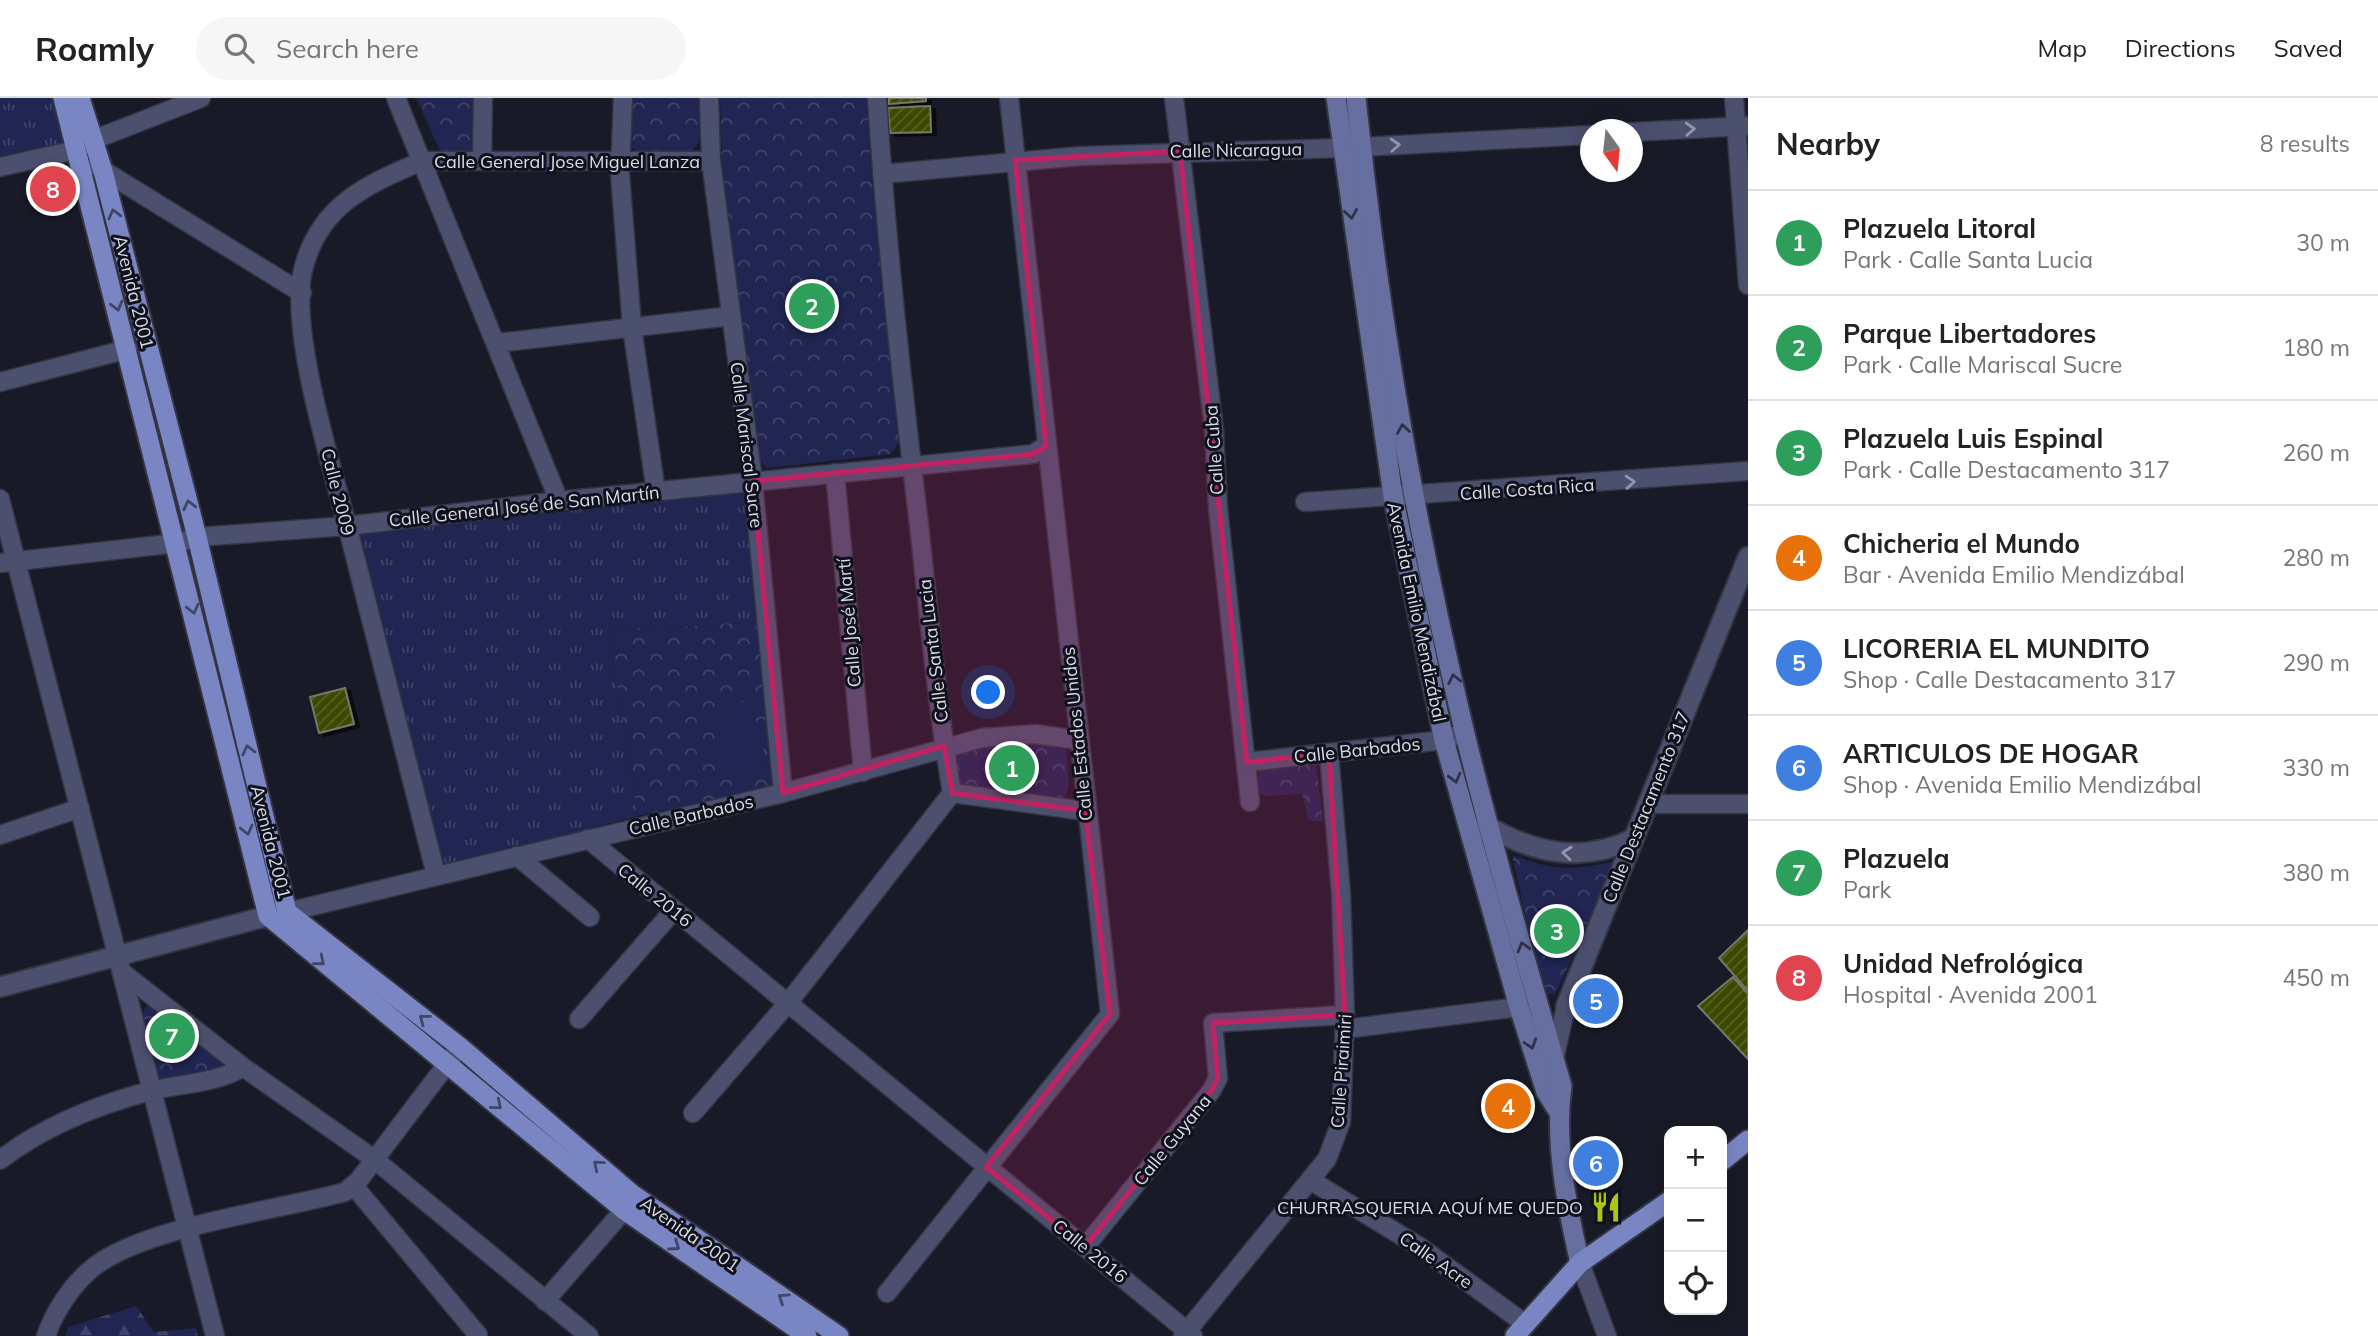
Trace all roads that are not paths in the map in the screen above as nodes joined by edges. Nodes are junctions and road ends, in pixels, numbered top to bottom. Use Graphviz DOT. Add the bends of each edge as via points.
graph roads {
  1 [pos="63,98"];
  2 [pos="80,98"];
  3 [pos="201,98"];
  4 [pos="396,98"];
  5 [pos="483,98"];
  6 [pos="623,98"];
  7 [pos="709,98"];
  8 [pos="877,98"];
  9 [pos="1009,98"];
  10 [pos="1174,98"];
  11 [pos="1336,98"];
  12 [pos="1356,98"];
  13 [pos="1734,98"];
  14 [pos="1742,126"];
  15 [pos="1643,131"];
  16 [pos="1580,136"];
  17 [pos="85,145"];
  18 [pos="1361,147"];
  19 [pos="1341,148"];
  20 [pos="1180,151"];
  21 [pos="482,159"];
  22 [pos="621,159"];
  23 [pos="1015,159"];
  24 [pos="422,161"];
  25 [pos="711,161"];
  26 [pos="0,167"];
  27 [pos="103,171"];
  28 [pos="882,174"];
  29 [pos="1748,285"];
  30 [pos="302,293"];
  31 [pos="731,316"];
  32 [pos="632,327"];
  33 [pos="497,343"];
  34 [pos="128,349"];
  35 [pos="0,382"];
  36 [pos="1046,446"];
  37 [pos="912,466"];
  38 [pos="1748,471"];
  39 [pos="835,473"];
  40 [pos="753,481"];
  41 [pos="656,492"];
  42 [pos="1393,496"];
  43 [pos="1416,496"];
  44 [pos="0,499"];
  45 [pos="559,501"];
  46 [pos="1305,502"];
  47 [pos="347,526"];
  48 [pos="197,537"];
  49 [pos="177,543"];
  50 [pos="1748,557"];
  51 [pos="8,563"];
  52 [pos="1465,732"];
  53 [pos="1078,740"];
  54 [pos="1444,740"];
  55 [pos="944,746"];
  56 [pos="1329,753"];
  57 [pos="1247,762"];
  58 [pos="863,772"];
  59 [pos="783,793"];
  60 [pos="952,793"];
  61 [pos="1250,802"];
  62 [pos="1748,803"];
  63 [pos="1647,804"];
  64 [pos="80,808"];
  65 [pos="1085,811"];
  66 [pos="1489,827"];
  67 [pos="1470,833"];
  68 [pos="0,835"];
  69 [pos="588,839"];
  70 [pos="1633,839"];
  71 [pos="517,856"];
  72 [pos="436,875"];
  73 [pos="674,910"];
  74 [pos="278,914"];
  75 [pos="590,918"];
  76 [pos="117,954"];
  77 [pos="123,973"];
  78 [pos="0,987"];
  79 [pos="788,1003"];
  80 [pos="1566,1006"];
  81 [pos="1519,1007"];
  82 [pos="579,1019"];
  83 [pos="1345,1022"];
  84 [pos="460,1048"];
  85 [pos="1554,1060"];
  86 [pos="448,1064"];
  87 [pos="243,1067"];
  88 [pos="151,1091"];
  89 [pos="1558,1111"];
  90 [pos="693,1113"];
  91 [pos="1748,1140"];
  92 [pos="1727,1157"];
  93 [pos="374,1159"];
  94 [pos="0,1160"];
  95 [pos="986,1167"];
  96 [pos="1310,1180"];
  97 [pos="353,1185"];
  98 [pos="1664,1204"];
  99 [pos="624,1210"];
  100 [pos="187,1230"];
  101 [pos="1085,1247"];
  102 [pos="1580,1262"];
  103 [pos="887,1293"];
  104 [pos="545,1301"];
  105 [pos="1519,1329"];
  106 [pos="1187,1334"];
  107 [pos="478,1335"];
  108 [pos="47,1336"];
  109 [pos="215,1336"];
  110 [pos="589,1336"];
  111 [pos="807,1336"];
  112 [pos="839,1336"];
  113 [pos="1607,1336"];
  1 -- 17 [label="main road, Avenida 2001"];
  2 -- 17 [label="main road, Avenida 2001"];
  3 -- 17 [label="street"];
  4 -- 24 [label="street"];
  5 -- 21 [label="street"];
  6 -- 22 [label="street"];
  7 -- 25 [label="street, Calle Mariscal Sucre"];
  8 -- 28 [label="street, Calle Santa Lucia"];
  9 -- 23 [label="street, Calle Estados Unidos"];
  10 -- 20 [label="street, Calle Cuba"];
  11 -- 19 [label="main road, Avenida Emilio Mendizábal"];
  12 -- 18 [label="main road, Avenida Emilio Mendizábal"];
  13 -- 14 [label="street"];
  15 -- 14 [label="street, one-way"];
  14 -- 29 [label="street"];
  18 -- 16 [label="street, Calle Nicaragua, one-way"];
  17 -- 26 [label="street"];
  17 -- 27 [label="main road, Avenida 2001"];
  17 -- 34 [label="main road, Avenida 2001, one-way"];
  18 -- 19 [label="street, Calle Nicaragua"];
  43 -- 18 [label="main road, Avenida Emilio Mendizábal, one-way"];
  19 -- 20 [label="street, Calle Nicaragua"];
  19 -- 42 [label="main road, Avenida Emilio Mendizábal, one-way"];
  20 -- 23 [label="street, Calle Nicaragua"];
  20 -- 57 [label="street, Calle Cuba"];
  21 -- 22 [label="street, Calle General Jose Miguel Lanza"];
  21 -- 24 [label="street, Calle General Jose Miguel Lanza"];
  22 -- 25 [label="street, Calle General Jose Miguel Lanza"];
  22 -- 32 [label="street"];
  23 -- 28 [label="street, Calle Nicaragua"];
  23 -- 36 [label="street, Calle Estados Unidos"];
  24 -- 30 [label="street, Calle 2009" via="336,207 317,235 303,271"];
  24 -- 33 [label="street"];
  25 -- 31 [label="street, Calle Mariscal Sucre"];
  27 -- 30 [label="street"];
  48 -- 27 [label="main road, Avenida 2001, one-way"];
  28 -- 37 [label="street, Calle Santa Lucia"];
  30 -- 47 [label="street, Calle 2009" via="307,353"];
  31 -- 32 [label="street"];
  31 -- 40 [label="street, Calle Mariscal Sucre"];
  32 -- 33 [label="street"];
  32 -- 41 [label="street"];
  33 -- 45 [label="street"];
  34 -- 35 [label="street"];
  34 -- 49 [label="main road, Avenida 2001"];
  36 -- 37 [label="street, Calle General José de San Martín" via="1033,454"];
  36 -- 53 [label="street, Calle Estados Unidos"];
  37 -- 39 [label="street, Calle General José de San Martín"];
  37 -- 55 [label="street, Calle Santa Lucia"];
  43 -- 38 [label="street, Calle Costa Rica, one-way"];
  39 -- 40 [label="street, Calle General José de San Martín"];
  39 -- 58 [label="street, Calle José Martí"];
  40 -- 41 [label="street, Calle General José de San Martín"];
  40 -- 59 [label="street, Calle Mariscal Sucre"];
  41 -- 45 [label="street, Calle General José de San Martín"];
  42 -- 43 [label="street, Calle Costa Rica"];
  42 -- 46 [label="street, Calle Costa Rica"];
  42 -- 54 [label="main road, Avenida Emilio Mendizábal"];
  52 -- 43 [label="main road, Avenida Emilio Mendizábal, one-way"];
  44 -- 51 [label="street"];
  45 -- 47 [label="street, Calle General José de San Martín"];
  47 -- 48 [label="street, Calle General José de San Martín"];
  47 -- 72 [label="street, Calle 2009"];
  48 -- 49 [label="street, Calle General José de San Martín"];
  74 -- 48 [label="main road, Avenida 2001, one-way"];
  49 -- 51 [label="street, Calle General José de San Martín"];
  49 -- 74 [label="main road, Avenida 2001, one-way"];
  50 -- 63 [label="street, Calle Destacamento 317"];
  51 -- 64 [label="street"];
  52 -- 54 [label="street, Calle Barbados"];
  52 -- 66 [label="main road, Avenida Emilio Mendizábal"];
  53 -- 55 [label="street, Calle Barbados" via="1035,734"];
  53 -- 65 [label="street, Calle Estados Unidos"];
  54 -- 56 [label="street, Calle Barbados"];
  54 -- 67 [label="main road, Avenida Emilio Mendizábal, one-way"];
  55 -- 58 [label="street, Calle Barbados"];
  55 -- 60 [label="street, Calle Santa Lucia"];
  56 -- 57 [label="street, Calle Barbados"];
  56 -- 83 [label="street, Calle Piraimiri" via="1341,892"];
  57 -- 61 [label="street, Calle Cuba"];
  58 -- 59 [label="street, Calle Barbados"];
  59 -- 69 [label="street, Calle Barbados"];
  60 -- 65 [label="street"];
  60 -- 79 [label="street"];
  62 -- 63 [label="street"];
  63 -- 70 [label="street, Calle Destacamento 317"];
  64 -- 68 [label="street"];
  64 -- 76 [label="street"];
  65 -- 95 [label="street, Calle Estados Unidos" via="1110,1014"];
  66 -- 67 [label="street"];
  70 -- 66 [label="street, one-way" via="1581,855 1535,849"];
  85 -- 66 [label="main road, Avenida Emilio Mendizábal, one-way"];
  67 -- 81 [label="main road, Avenida Emilio Mendizábal"];
  69 -- 71 [label="street, Calle Barbados"];
  69 -- 73 [label="street, Calle 2016"];
  70 -- 80 [label="street, Calle Destacamento 317"];
  71 -- 72 [label="street, Calle Barbados"];
  71 -- 75 [label="street"];
  72 -- 74 [label="street, Calle Barbados"];
  73 -- 79 [label="street, Calle 2016"];
  73 -- 82 [label="street"];
  74 -- 76 [label="street"];
  84 -- 74 [label="main road, Avenida 2001, one-way"];
  74 -- 86 [label="main road, Avenida 2001, one-way"];
  76 -- 77 [label="street"];
  76 -- 78 [label="street"];
  77 -- 87 [label="street"];
  77 -- 88 [label="street"];
  79 -- 90 [label="street"];
  79 -- 95 [label="street, Calle 2016"];
  80 -- 85 [label="street, Calle Destacamento 317"];
  81 -- 83 [label="street, Calle Guyana"];
  81 -- 89 [label="main road, Avenida Emilio Mendizábal, one-way" via="1546,1093"];
  83 -- 96 [label="street, Calle Piraimiri" via="1341,1122 1327,1160"];
  83 -- 101 [label="street, Calle Guyana" via="1213,1023 1217,1077 1212,1090"];
  84 -- 86 [label="street"];
  112 -- 84 [label="main road, Avenida 2001, one-way" via="632,1194"];
  85 -- 89 [label="main road, Avenida Emilio Mendizábal" via="1562,1086"];
  86 -- 93 [label="street"];
  86 -- 99 [label="main road, Avenida 2001, one-way"];
  87 -- 88 [label="street" via="226,1077"];
  87 -- 93 [label="street"];
  88 -- 94 [label="street" via="55,1126"];
  88 -- 100 [label="street"];
  89 -- 102 [label="main road, Avenida Emilio Mendizábal" via="1569,1218"];
  91 -- 92 [label="main road"];
  93 -- 97 [label="street"];
  93 -- 104 [label="street"];
  95 -- 101 [label="street, Calle 2016"];
  95 -- 103 [label="street, Calle Estados Unidos"];
  96 -- 105 [label="street, Calle Acre" via="1420,1247"];
  96 -- 106 [label="street, Calle Piraimiri"];
  97 -- 100 [label="street" via="329,1197"];
  97 -- 107 [label="street"];
  98 -- 102 [label="main road"];
  99 -- 104 [label="street"];
  99 -- 111 [label="main road, Avenida 2001, one-way"];
  100 -- 108 [label="street" via="138,1245 95,1266 70,1292"];
  100 -- 109 [label="street"];
  101 -- 106 [label="street, Calle 2016"];
  102 -- 105 [label="main road"];
  102 -- 113 [label="street, Avenida Emilio Mendizábal"];
  104 -- 110 [label="street"];
}
